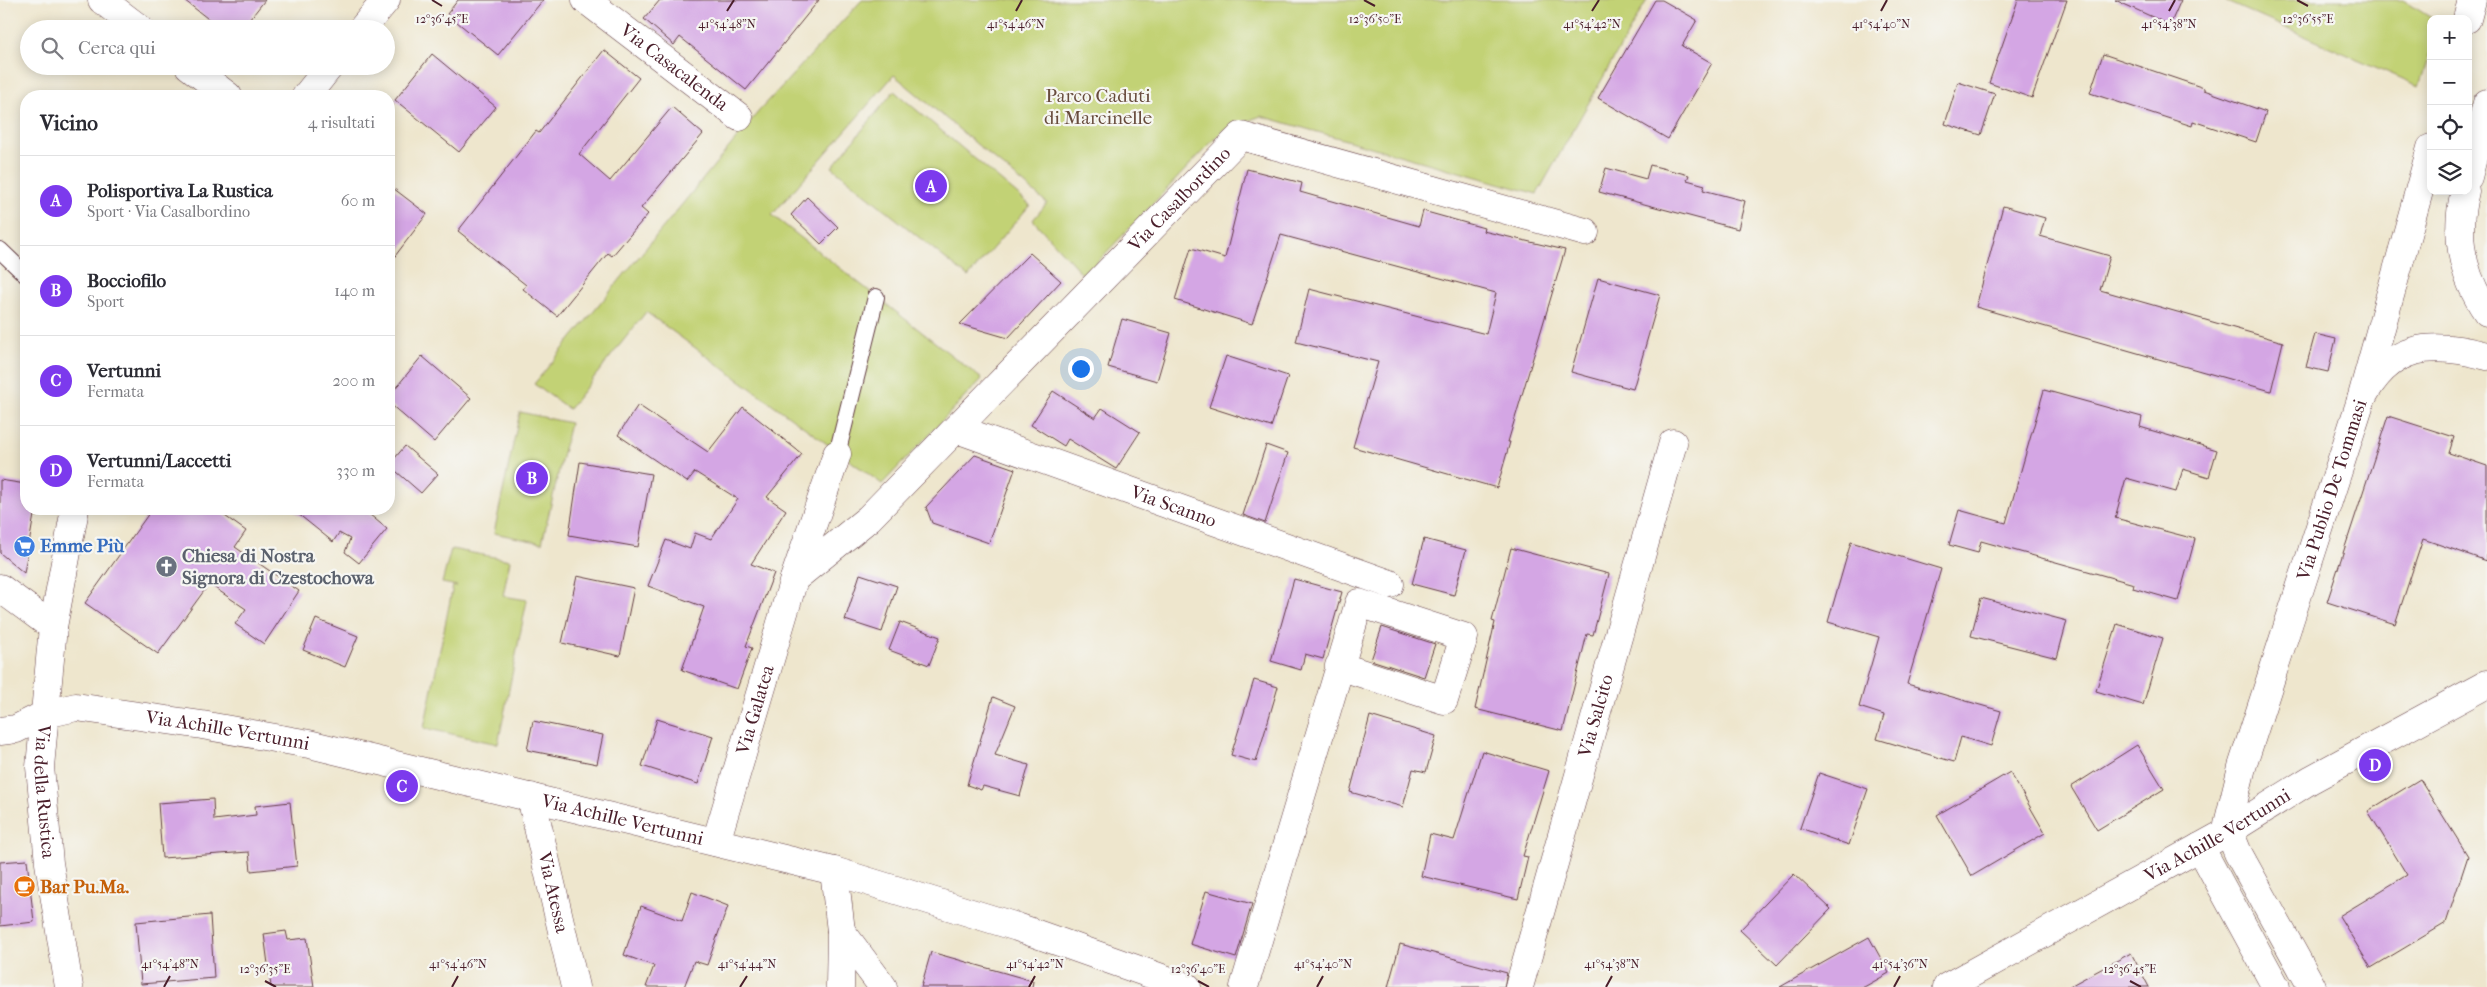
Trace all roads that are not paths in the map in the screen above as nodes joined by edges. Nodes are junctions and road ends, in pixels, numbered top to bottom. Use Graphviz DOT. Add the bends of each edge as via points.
graph roads {
  1 [pos="102,0"];
  2 [pos="386,0"];
  3 [pos="586,0"];
  4 [pos="2472,0"];
  5 [pos="2468,15"];
  6 [pos="128,20"];
  7 [pos="369,20"];
  8 [pos="201,75"];
  9 [pos="323,75"];
  10 [pos="220,90"];
  11 [pos="311,90"];
  12 [pos="2487,103"];
  13 [pos="738,117"];
  14 [pos="2430,150"];
  15 [pos="2472,161"];
  16 [pos="2464,195"];
  17 [pos="1585,232"];
  18 [pos="0,250"];
  19 [pos="20,269"];
  20 [pos="876,297"];
  21 [pos="2487,312"];
  22 [pos="2487,356"];
  23 [pos="2361,400"];
  24 [pos="957,430"];
  25 [pos="1673,444"];
  26 [pos="837,454"];
  27 [pos="74,515"];
  28 [pos="794,579"];
  29 [pos="1390,584"];
  30 [pos="0,588"];
  31 [pos="52,627"];
  32 [pos="1339,666"];
  33 [pos="2487,684"];
  34 [pos="46,714"];
  35 [pos="0,731"];
  36 [pos="531,797"];
  37 [pos="2228,831"];
  38 [pos="716,842"];
  39 [pos="2200,847"];
  40 [pos="834,871"];
  41 [pos="841,931"];
  42 [pos="2296,959"];
  43 [pos="2272,981"];
  44 [pos="69,987"];
  45 [pos="575,987"];
  46 [pos="840,987"];
  47 [pos="883,987"];
  48 [pos="1187,987"];
  49 [pos="1244,987"];
  50 [pos="1519,987"];
  51 [pos="1947,987"];
  52 [pos="2312,987"];
  1 -- 6 [label="main road"];
  2 -- 7 [label="main road"];
  3 -- 13 [label="main road, Via Casacalenda"];
  4 -- 5 [label="main road"];
  8 -- 10 [label="main road"];
  9 -- 11 [label="main road"];
  12 -- 15 [label="main road"];
  14 -- 23 [label="main road, Via Publio De Tommasi"];
  16 -- 21 [label="main road" via="2460,219 2463,261 2468,278"];
  17 -- 24 [label="main road, Via Casalbordino" via="1241,136"];
  18 -- 19 [label="lane"];
  20 -- 26 [label="lane"];
  22 -- 23 [label="main road" via="2432,346 2410,352 2380,372"];
  23 -- 37 [label="main road, Via Publio De Tommasi" via="2242,767"];
  24 -- 28 [label="main road, Via Casalbordino" via="868,518"];
  24 -- 29 [label="main road, Via Scanno"];
  25 -- 50 [label="main road, Via Salcito"];
  26 -- 28 [label="main road, Via Galatea"];
  27 -- 31 [label="main road"];
  28 -- 38 [label="main road, Via Galatea"];
  30 -- 31 [label="main road"];
  31 -- 34 [label="main road, Via della Rustica"];
  32 -- 32 [label="main road" via="1359,603 1464,637 1444,700"];
  32 -- 49 [label="main road"];
  33 -- 37 [label="main road, Via Achille Vertunni" via="2288,792"];
  34 -- 35 [label="main road, Via Achille Vertunni" via="16,730"];
  34 -- 36 [label="main road, Via Achille Vertunni" via="76,707 202,725 309,744"];
  34 -- 44 [label="main road, Via della Rustica" via="41,754 42,791"];
  36 -- 38 [label="main road, Via Achille Vertunni"];
  36 -- 45 [label="main road, Via Atessa"];
  37 -- 39 [label="main road, Via Achille Vertunni"];
  37 -- 42 [label="main road"];
  38 -- 40 [label="main road, Via Achille Vertunni"];
  39 -- 43 [label="main road"];
  39 -- 51 [label="main road, Via Achille Vertunni"];
  40 -- 41 [label="main road"];
  40 -- 48 [label="main road, Via Achille Vertunni" via="1017,928"];
  41 -- 46 [label="main road"];
  41 -- 47 [label="main road"];
  42 -- 43 [label="main road" via="2285,955 2276,958 2270,966"];
  42 -- 52 [label="main road"];
}
